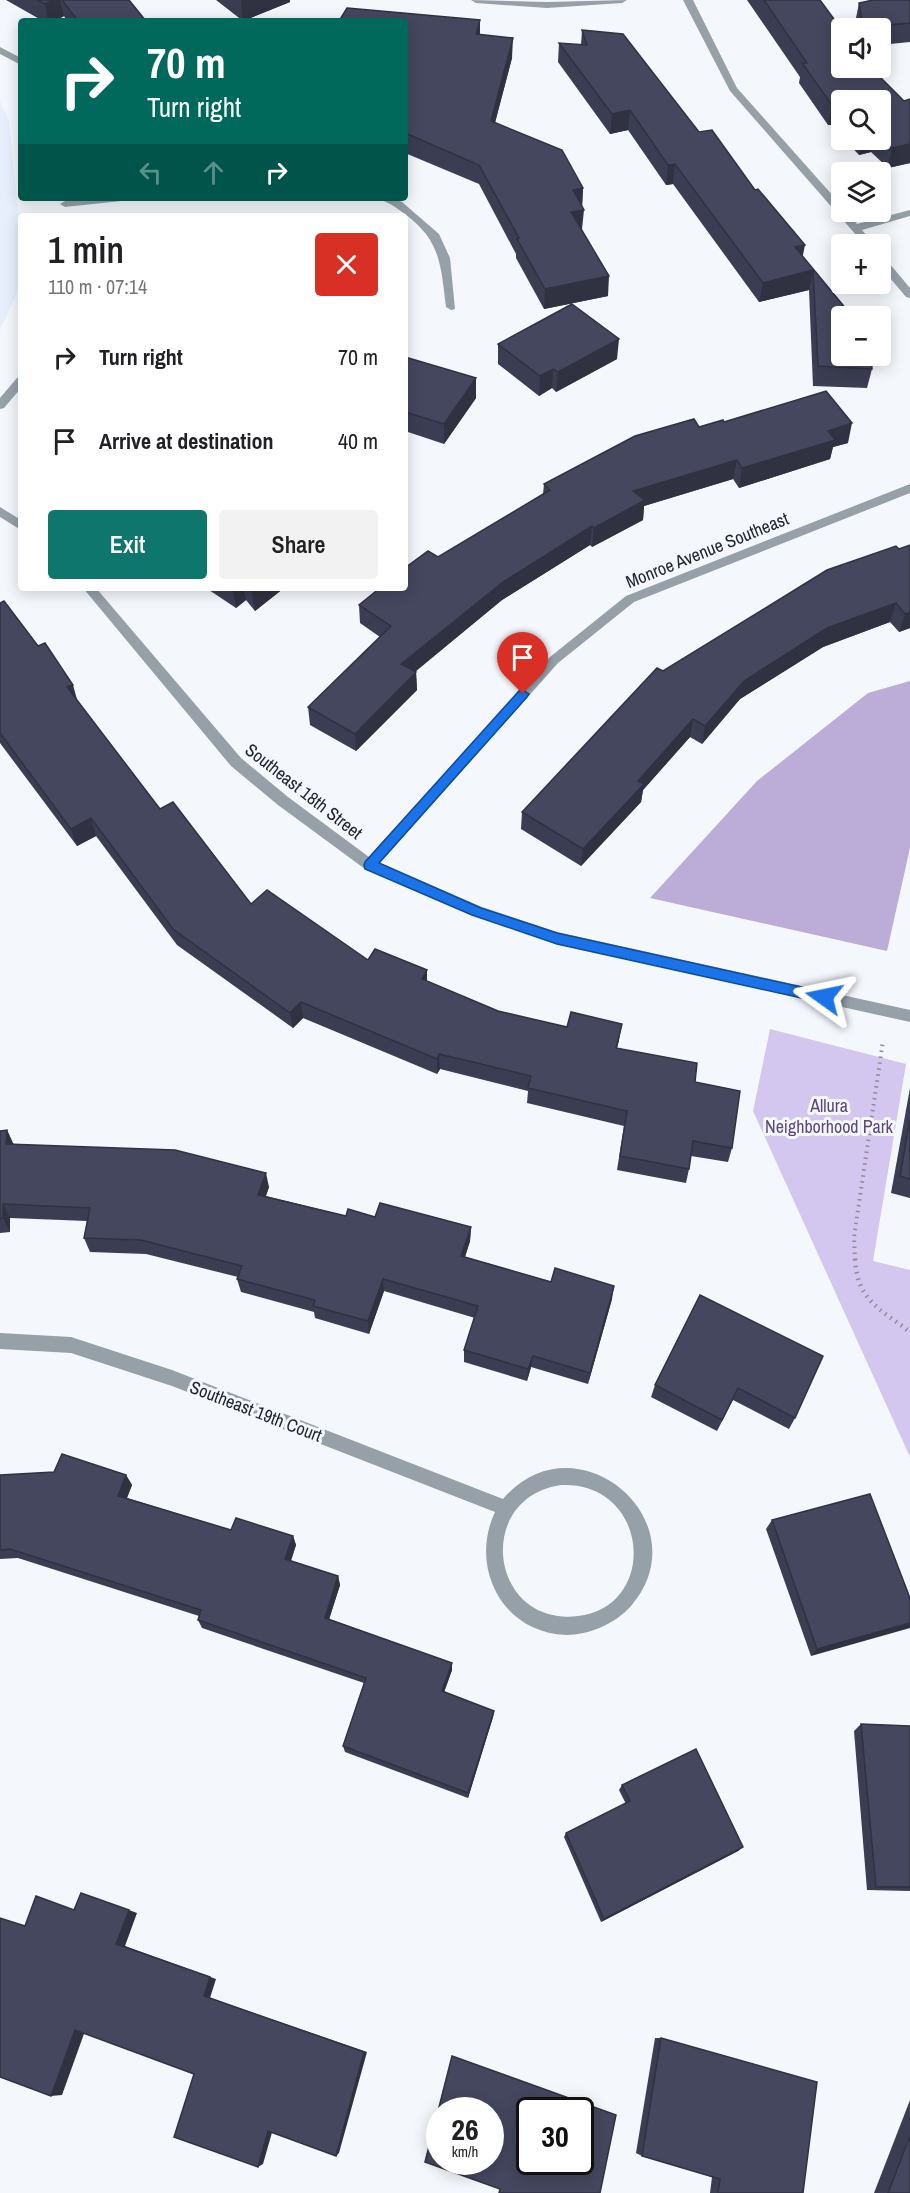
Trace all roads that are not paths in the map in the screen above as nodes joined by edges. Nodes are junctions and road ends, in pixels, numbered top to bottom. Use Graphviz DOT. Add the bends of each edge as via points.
graph roads {
  1 [pos="476,0"];
  2 [pos="622,0"];
  3 [pos="688,0"];
  4 [pos="0,51"];
  5 [pos="18,60"];
  6 [pos="391,201"];
  7 [pos="910,213"];
  8 [pos="856,228"];
  9 [pos="861,234"];
  10 [pos="891,272"];
  11 [pos="910,295"];
  12 [pos="451,307"];
  13 [pos="18,384"];
  14 [pos="0,405"];
  15 [pos="910,488"];
  16 [pos="0,511"];
  17 [pos="18,524"];
  18 [pos="92,591"];
  19 [pos="370,865"];
  20 [pos="910,1016"];
  21 [pos="0,1341"];
  22 [pos="504,1508"];
  1 -- 2 [label="street" via="547,5"];
  3 -- 8 [label="street" via="733,88"];
  4 -- 5 [label="street"];
  6 -- 12 [label="street" via="434,234 445,258"];
  7 -- 8 [label="street"];
  8 -- 9 [label="street"];
  10 -- 11 [label="street"];
  13 -- 14 [label="street"];
  15 -- 19 [label="street, Monroe Avenue Southeast" via="630,599 554,660"];
  16 -- 17 [label="street"];
  18 -- 19 [label="street, Southeast 18th Street" via="236,762"];
  19 -- 20 [label="street, Southeast 18th Street" via="477,911 557,938"];
  21 -- 22 [label="street, Southeast 19th Court" via="71,1345 172,1378"];
  22 -- 22 [label="street" via="495,1531 493,1557 498,1575 517,1605 540,1620 566,1626 593,1623 616,1610 633,1591 642,1567 642,1540 634,1516 617,1496 595,1481 570,1475 544,1478 522,1489"];
}
